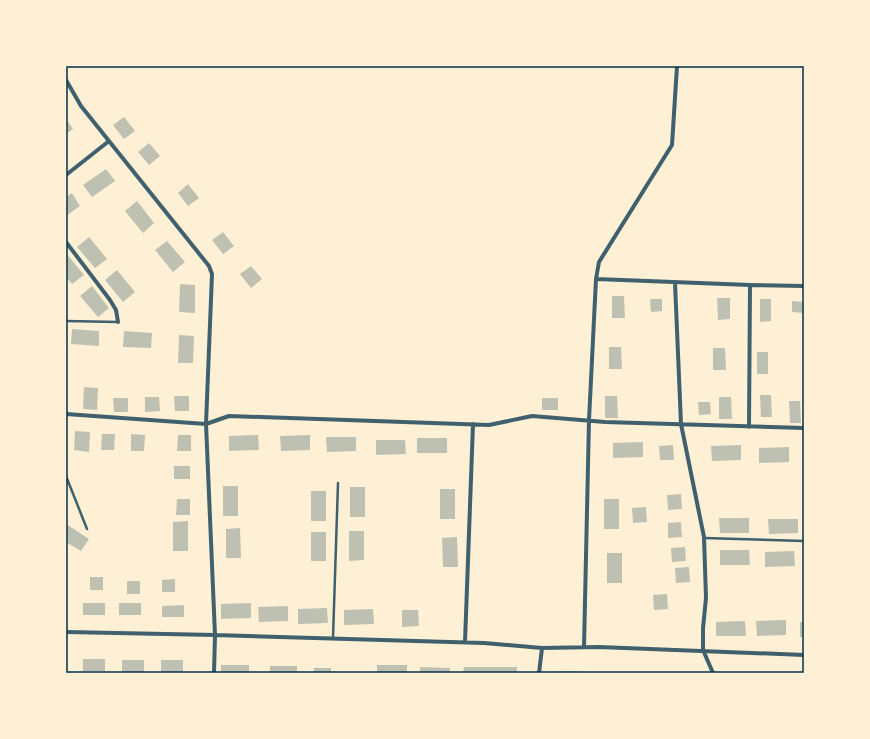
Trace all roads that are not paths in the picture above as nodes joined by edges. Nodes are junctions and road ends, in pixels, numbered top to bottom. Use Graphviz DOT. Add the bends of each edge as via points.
graph roads {
  1 [pos="677,66"];
  2 [pos="66,80"];
  3 [pos="109,141"];
  4 [pos="66,176"];
  5 [pos="66,242"];
  6 [pos="596,280"];
  7 [pos="675,282"];
  8 [pos="750,285"];
  9 [pos="804,286"];
  10 [pos="66,321"];
  11 [pos="118,322"];
  12 [pos="66,414"];
  13 [pos="589,420"];
  14 [pos="206,424"];
  15 [pos="473,424"];
  16 [pos="681,424"];
  17 [pos="749,427"];
  18 [pos="804,428"];
  19 [pos="66,476"];
  20 [pos="338,483"];
  21 [pos="87,529"];
  22 [pos="704,538"];
  23 [pos="804,541"];
  24 [pos="66,632"];
  25 [pos="215,635"];
  26 [pos="333,638"];
  27 [pos="465,642"];
  28 [pos="584,647"];
  29 [pos="542,648"];
  30 [pos="703,650"];
  31 [pos="804,654"];
  32 [pos="214,673"];
  33 [pos="539,673"];
  34 [pos="713,673"];
  1 -- 6 [label="street" via="672,145 598,262"];
  2 -- 3 [label="street" via="81,106"];
  3 -- 4 [label="street"];
  3 -- 14 [label="street" via="209,266 212,274"];
  5 -- 11 [label="street" via="110,300 116,310"];
  6 -- 7 [label="street"];
  6 -- 13 [label="street"];
  7 -- 8 [label="street"];
  7 -- 16 [label="street"];
  8 -- 9 [label="street"];
  8 -- 17 [label="street"];
  10 -- 11 [label="lane"];
  12 -- 14 [label="street"];
  13 -- 15 [label="street" via="532,416 489,425"];
  13 -- 16 [label="street"];
  13 -- 28 [label="street"];
  14 -- 15 [label="street" via="228,416"];
  14 -- 25 [label="street"];
  15 -- 27 [label="street"];
  16 -- 17 [label="street"];
  16 -- 22 [label="street"];
  17 -- 18 [label="street"];
  19 -- 21 [label="lane"];
  20 -- 26 [label="lane"];
  22 -- 23 [label="lane"];
  22 -- 30 [label="street" via="706,598"];
  24 -- 25 [label="street"];
  25 -- 26 [label="street"];
  25 -- 32 [label="street"];
  26 -- 27 [label="street"];
  27 -- 29 [label="street"];
  28 -- 29 [label="street"];
  28 -- 30 [label="street"];
  29 -- 33 [label="street"];
  30 -- 31 [label="street"];
  30 -- 34 [label="street"];
}
